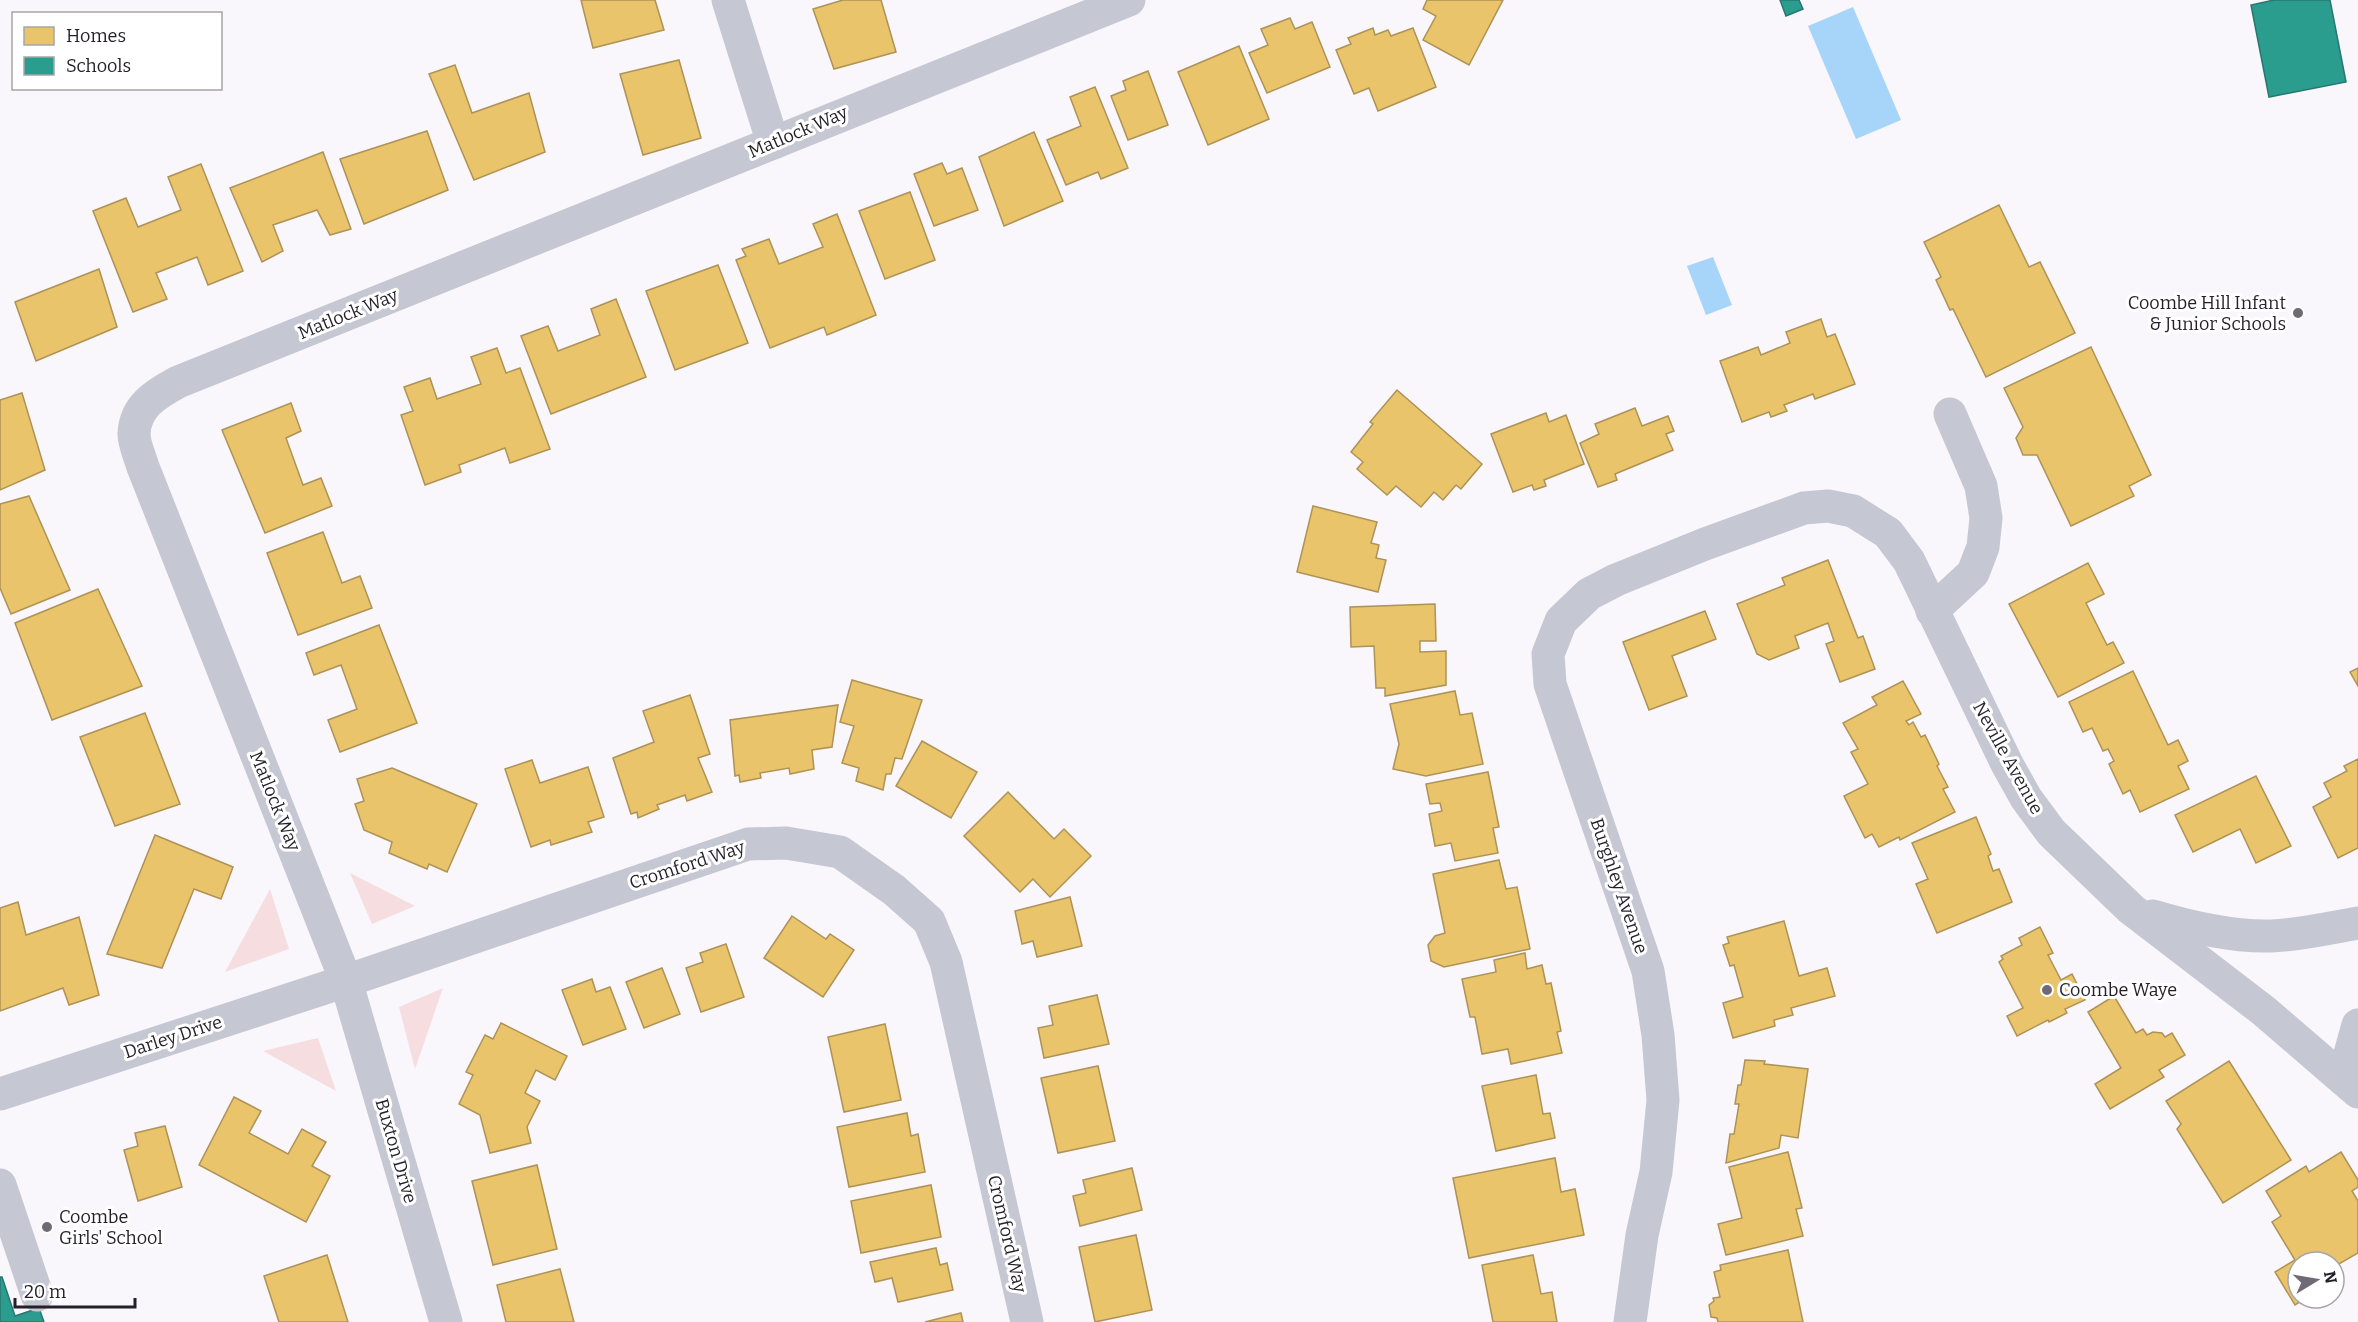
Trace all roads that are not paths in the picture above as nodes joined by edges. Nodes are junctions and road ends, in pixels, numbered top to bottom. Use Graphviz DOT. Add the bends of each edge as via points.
graph roads {
  1 [pos="728,0"];
  2 [pos="1128,0"];
  3 [pos="773,143"];
  4 [pos="1950,414"];
  5 [pos="1705,544"];
  6 [pos="1932,611"];
  7 [pos="2131,909"];
  8 [pos="2358,923"];
  9 [pos="346,981"];
  10 [pos="2358,1025"];
  11 [pos="2351,1085"];
  12 [pos="0,1094"];
  13 [pos="3,1203"];
  14 [pos="37,1295"];
  15 [pos="446,1322"];
  16 [pos="1027,1322"];
  17 [pos="1630,1322"];
  1 -- 3 [label="street"];
  2 -- 3 [label="street, Matlock Way"];
  3 -- 9 [label="street, Matlock Way" via="178,382 153,396 139,412 134,435 143,467"];
  4 -- 6 [label="street" via="1980,486 1986,518 1983,547 1973,573"];
  5 -- 6 [label="street, Neville Avenue" via="1804,508 1828,506 1853,511 1888,533 1909,561"];
  5 -- 17 [label="street, Burghley Avenue" via="1589,594 1561,621 1548,654 1550,684 1648,971 1658,1035 1663,1100 1656,1172 1642,1235"];
  6 -- 7 [label="street, Neville Avenue" via="2026,798 2051,832"];
  7 -- 8 [label="street" via="2186,926 2270,936"];
  7 -- 11 [label="street, Neville Avenue" via="2200,960"];
  9 -- 12 [label="street, Darley Drive"];
  9 -- 15 [label="street, Buxton Drive"];
  9 -- 16 [label="street, Cromford Way" via="748,844 786,843 840,852 894,890 929,921 946,963"];
  10 -- 11 [label="street"];
  13 -- 14 [label="street"];
}
